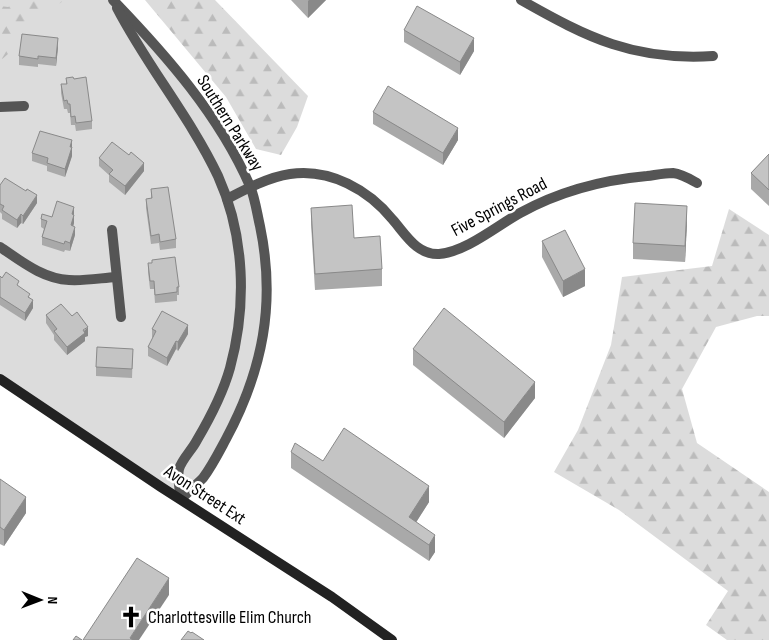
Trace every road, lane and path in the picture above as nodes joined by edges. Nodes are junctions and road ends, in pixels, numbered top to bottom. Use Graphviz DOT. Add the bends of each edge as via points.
graph roads {
  1 [pos="113,0"];
  2 [pos="521,0"];
  3 [pos="713,56"];
  4 [pos="24,106"];
  5 [pos="0,107"];
  6 [pos="697,183"];
  7 [pos="251,187"];
  8 [pos="227,199"];
  9 [pos="112,230"];
  10 [pos="0,247"];
  11 [pos="116,277"];
  12 [pos="120,317"];
  13 [pos="0,379"];
  14 [pos="181,499"];
  15 [pos="392,640"];
  1 -- 7 [label="street, Southern Parkway" via="150,38 186,83 216,125"];
  1 -- 8 [label="street, Southern Parkway" via="206,154"];
  2 -- 3 [label="street" via="562,23 630,50 668,57"];
  4 -- 5 [label="street"];
  6 -- 7 [label="street, Five Springs Road" via="673,173 580,187 520,213 466,245 439,254 415,246 377,202 342,181 325,175 298,173"];
  7 -- 8 [label="street, Five Springs Road"];
  7 -- 14 [label="street, Southern Parkway" via="266,268 266,319 257,369 239,414 215,459"];
  8 -- 14 [label="street, Southern Parkway" via="242,276 240,324 219,399 179,470"];
  9 -- 11 [label="street"];
  10 -- 11 [label="street" via="54,278"];
  11 -- 12 [label="street"];
  13 -- 14 [label="main road, Avon Street Ext"];
  14 -- 15 [label="main road, Avon Street Ext"];
}
